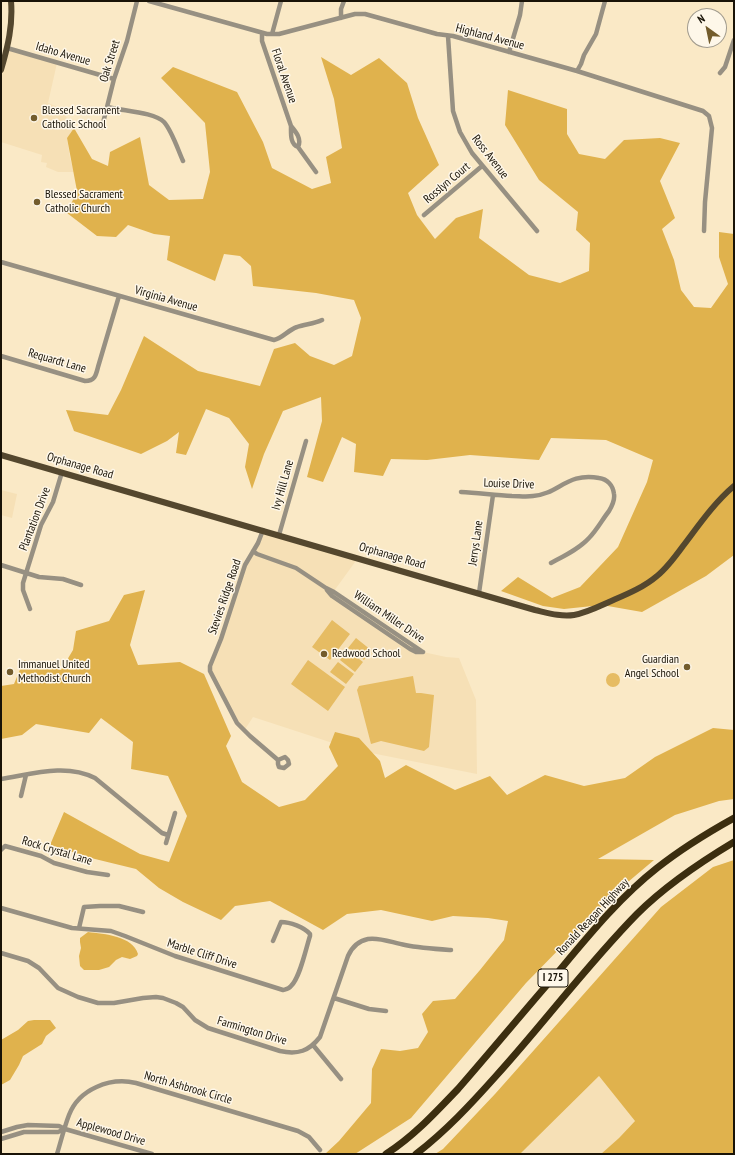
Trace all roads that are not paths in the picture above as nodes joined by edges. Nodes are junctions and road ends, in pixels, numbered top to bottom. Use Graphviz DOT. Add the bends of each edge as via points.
graph roads {
  1 [pos="11,1"];
  2 [pos="137,1"];
  3 [pos="149,1"];
  4 [pos="281,1"];
  5 [pos="344,1"];
  6 [pos="522,1"];
  7 [pos="605,1"];
  8 [pos="340,18"];
  9 [pos="262,33"];
  10 [pos="272,34"];
  11 [pos="448,36"];
  12 [pos="734,40"];
  13 [pos="7,48"];
  14 [pos="509,52"];
  15 [pos="1,70"];
  16 [pos="577,71"];
  17 [pos="720,73"];
  18 [pos="114,79"];
  19 [pos="108,107"];
  20 [pos="102,127"];
  21 [pos="183,161"];
  22 [pos="482,166"];
  23 [pos="316,172"];
  24 [pos="424,215"];
  25 [pos="537,231"];
  26 [pos="704,231"];
  27 [pos="1,262"];
  28 [pos="118,296"];
  29 [pos="322,320"];
  30 [pos="1,356"];
  31 [pos="306,441"];
  32 [pos="1,455"];
  33 [pos="62,472"];
  34 [pos="734,486"];
  35 [pos="460,492"];
  36 [pos="493,495"];
  37 [pos="263,530"];
  38 [pos="279,535"];
  39 [pos="253,551"];
  40 [pos="551,563"];
  41 [pos="1,565"];
  42 [pos="26,573"];
  43 [pos="81,585"];
  44 [pos="326,588"];
  45 [pos="479,594"];
  46 [pos="30,609"];
  47 [pos="278,760"];
  48 [pos="26,775"];
  49 [pos="1,780"];
  50 [pos="21,796"];
  51 [pos="175,813"];
  52 [pos="734,818"];
  53 [pos="168,835"];
  54 [pos="734,842"];
  55 [pos="166,844"];
  56 [pos="1,850"];
  57 [pos="108,875"];
  58 [pos="1,908"];
  59 [pos="143,912"];
  60 [pos="79,928"];
  61 [pos="273,941"];
  62 [pos="451,950"];
  63 [pos="1,953"];
  64 [pos="334,998"];
  65 [pos="386,1011"];
  66 [pos="313,1045"];
  67 [pos="341,1079"];
  68 [pos="65,1129"];
  69 [pos="1,1132"];
  70 [pos="1,1139"];
  71 [pos="320,1150"];
  72 [pos="57,1154"];
  73 [pos="152,1154"];
  74 [pos="386,1154"];
  75 [pos="416,1154"];
  1 -- 13 [label="main road" via="11,28"];
  2 -- 18 [label="street, Oak Street"];
  3 -- 9 [label="street, Highland Avenue"];
  4 -- 10 [label="street"];
  5 -- 8 [label="street"];
  6 -- 14 [label="street"];
  7 -- 16 [label="street" via="596,34"];
  8 -- 10 [label="street, Highland Avenue"];
  8 -- 11 [label="street, Highland Avenue" via="365,14"];
  9 -- 10 [label="street, Highland Avenue"];
  9 -- 23 [label="street, Floral Avenue" via="262,41 291,126 294,145"];
  11 -- 14 [label="street, Highland Avenue"];
  11 -- 22 [label="street, Ross Avenue" via="456,124"];
  12 -- 17 [label="street" via="725,67"];
  13 -- 15 [label="main road"];
  13 -- 18 [label="street, Idaho Avenue"];
  14 -- 16 [label="street, Highland Avenue"];
  16 -- 26 [label="street, Highland Avenue" via="703,111 710,116 712,128"];
  18 -- 19 [label="street, Oak Street"];
  19 -- 20 [label="street, Oak Street"];
  19 -- 21 [label="street" via="162,120"];
  22 -- 24 [label="street, Rosslyn Court"];
  22 -- 25 [label="street, Ross Avenue"];
  27 -- 28 [label="street, Virginia Avenue"];
  28 -- 29 [label="street, Virginia Avenue" via="274,340 296,327"];
  28 -- 30 [label="street, Requardt Lane" via="92,380"];
  31 -- 38 [label="street, Ivy Hill Lane"];
  32 -- 33 [label="main road, Orphanage Road"];
  33 -- 37 [label="main road, Orphanage Road"];
  33 -- 42 [label="street, Plantation Drive" via="53,502 41,524"];
  34 -- 45 [label="main road, Orphanage Road" via="657,577 640,588 584,612 575,615 550,614"];
  35 -- 36 [label="street, Louise Drive"];
  36 -- 40 [label="street, Louise Drive" via="538,496 573,479 587,476 602,478 609,483 614,490 614,499 592,536"];
  36 -- 45 [label="street, Jerrys Lane"];
  37 -- 38 [label="main road, Orphanage Road"];
  37 -- 39 [label="street, Stevies Ridge Road"];
  38 -- 45 [label="main road, Orphanage Road"];
  39 -- 44 [label="street, William Miller Drive" via="296,568"];
  39 -- 47 [label="street, Stevies Ridge Road" via="245,565 210,671 237,723"];
  41 -- 42 [label="street"];
  42 -- 43 [label="street" via="47,578 63,578"];
  42 -- 46 [label="street, Plantation Drive" via="23,587"];
  44 -- 44 [label="street, William Miller Drive" via="332,596 410,649 423,652"];
  48 -- 49 [label="street"];
  48 -- 50 [label="street"];
  48 -- 53 [label="street" via="56,770 89,775"];
  51 -- 53 [label="street"];
  52 -- 74 [label="highway, Ronald Reagan Highway / I 275" via="675,854 612,910 458,1089 410,1136"];
  53 -- 55 [label="street"];
  54 -- 75 [label="highway, I 275" via="680,877 638,913 469,1106"];
  56 -- 57 [label="street, Rock Crystal Lane" via="5,846 41,856 54,863"];
  58 -- 60 [label="street, Marble Cliff Drive"];
  59 -- 60 [label="street" via="118,906 84,907"];
  60 -- 61 [label="street, Marble Cliff Drive" via="111,931 196,963 283,990 288,989 295,981 310,934 302,928 281,922"];
  62 -- 64 [label="street" via="406,946 377,939 363,940 354,946 348,956"];
  63 -- 66 [label="street, Farmington Drive" via="28,961 39,968 58,988 98,1003 163,998 182,1007 208,1028 287,1053 303,1051"];
  64 -- 65 [label="street" via="369,1009"];
  64 -- 66 [label="street" via="322,1033"];
  66 -- 67 [label="street"];
  68 -- 69 [label="street, Applewood Drive" via="59,1126 28,1126"];
  68 -- 70 [label="street, Applewood Drive" via="58,1132 24,1132"];
  68 -- 71 [label="street, North Ashbrook Circle" via="73,1107 83,1095 106,1083 123,1081 298,1131"];
  68 -- 72 [label="street, North Ashbrook Circle"];
  68 -- 73 [label="street, Applewood Drive"];
}
